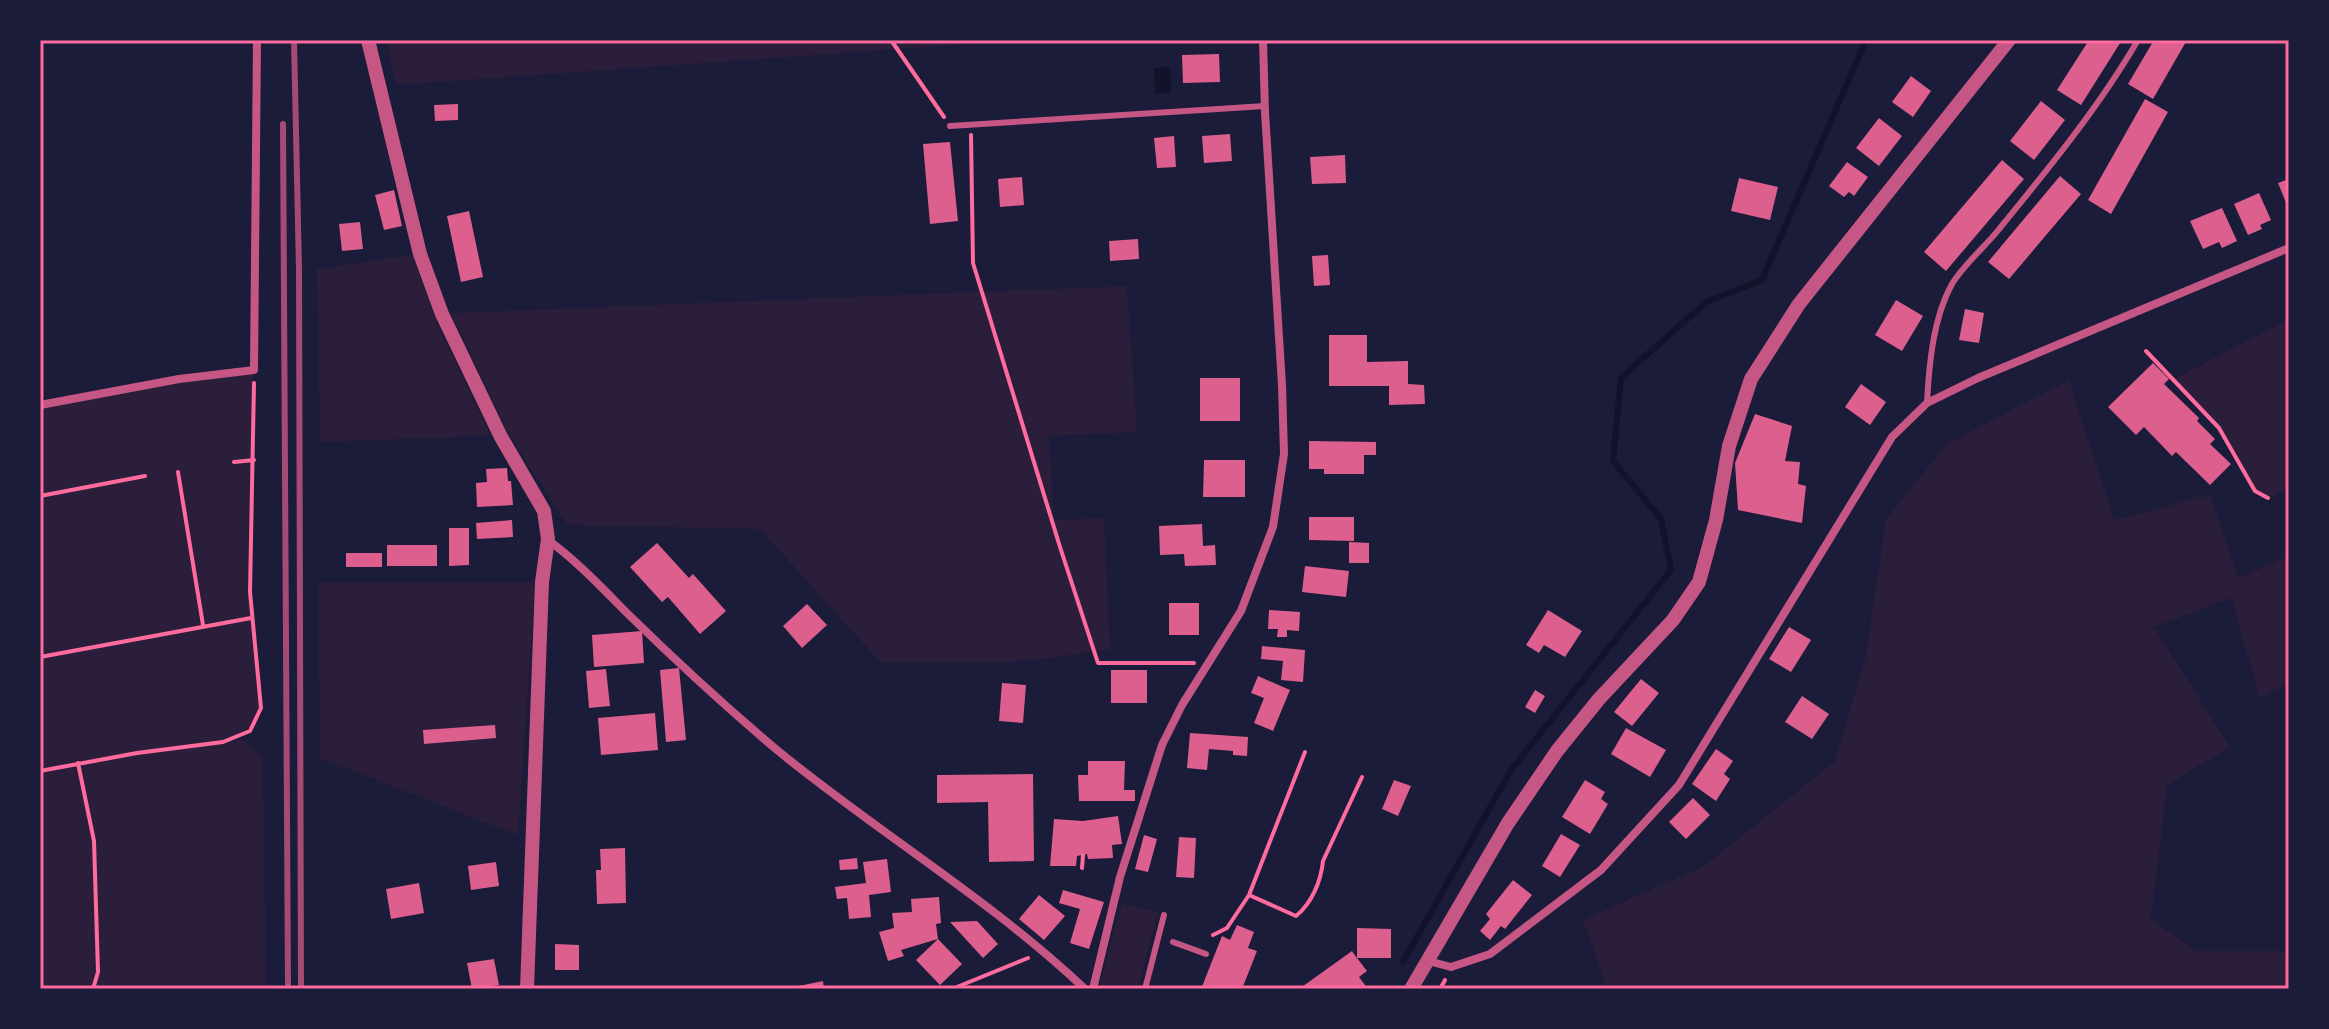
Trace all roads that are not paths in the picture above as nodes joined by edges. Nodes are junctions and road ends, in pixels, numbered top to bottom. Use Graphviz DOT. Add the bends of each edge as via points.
graph roads {
  1 [pos="257,40"];
  2 [pos="368,40"];
  3 [pos="1263,40"];
  4 [pos="2009,40"];
  5 [pos="2138,40"];
  6 [pos="1265,106"];
  7 [pos="950,126"];
  8 [pos="2289,248"];
  9 [pos="1927,403"];
  10 [pos="40,405"];
  11 [pos="548,539"];
  12 [pos="1164,915"];
  13 [pos="1173,942"];
  14 [pos="1206,954"];
  15 [pos="1428,961"];
  16 [pos="527,989"];
  17 [pos="1085,989"];
  18 [pos="1093,989"];
  19 [pos="1145,989"];
  20 [pos="1411,989"];
  1 -- 10 [label="street" via="254,370"];
  2 -- 11 [label="street" via="420,254 442,314 501,437 544,511"];
  3 -- 6 [label="street"];
  4 -- 15 [label="street" via="1799,304 1751,379 1729,446 1699,582 1673,620 1557,751 1508,823"];
  5 -- 9 [label="lane" via="2066,146 1953,283 1939,318"];
  6 -- 7 [label="lane"];
  6 -- 18 [label="street" via="1284,454 1273,527 1241,611 1162,745 1120,877"];
  8 -- 9 [label="street"];
  9 -- 15 [label="street" via="1892,437 1679,785 1601,870 1490,954 1451,967"];
  11 -- 16 [label="street"];
  11 -- 17 [label="street" via="582,565 742,721"];
  12 -- 19 [label="lane"];
  13 -- 14 [label="lane"];
  15 -- 20 [label="street"];
}
